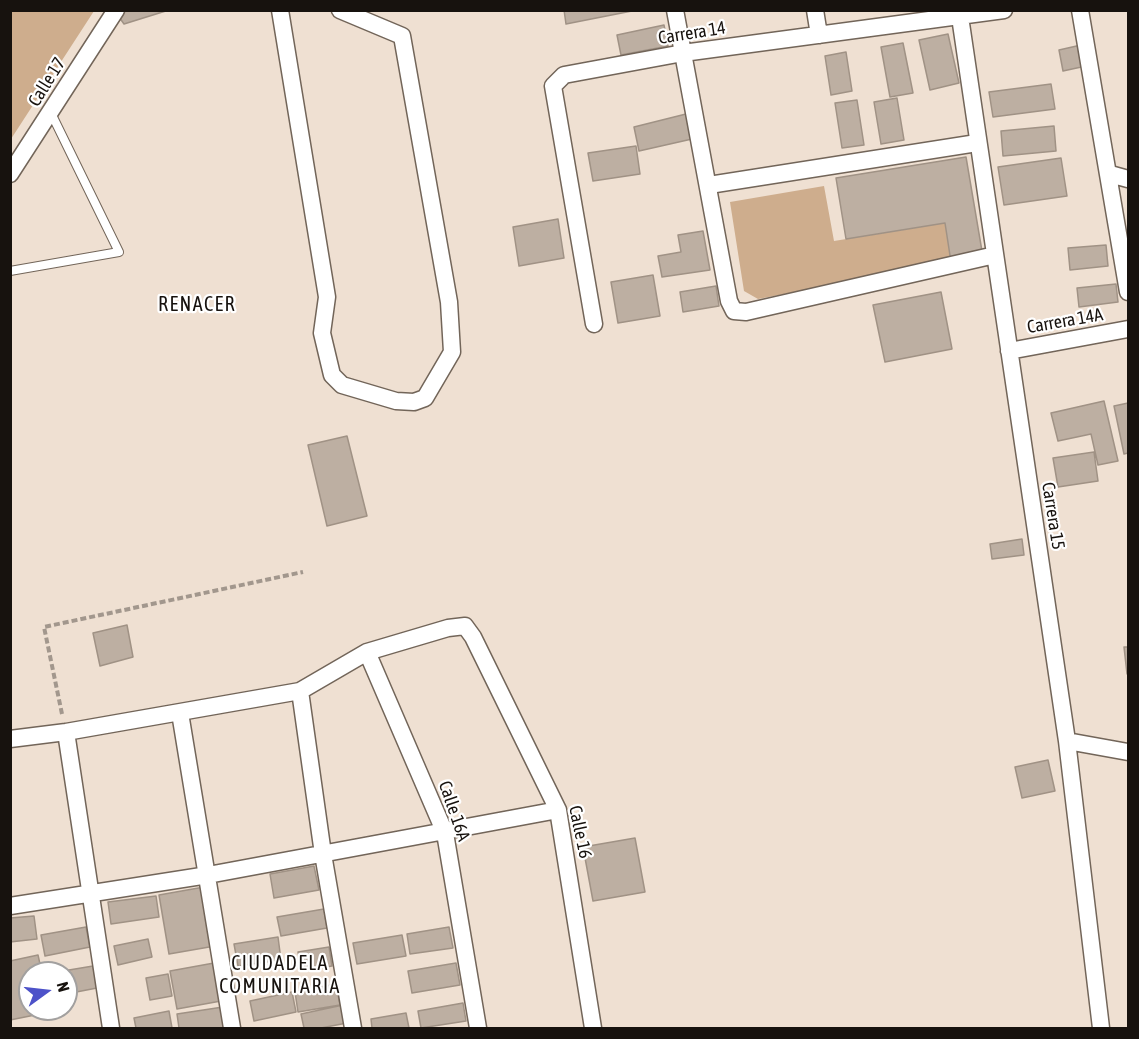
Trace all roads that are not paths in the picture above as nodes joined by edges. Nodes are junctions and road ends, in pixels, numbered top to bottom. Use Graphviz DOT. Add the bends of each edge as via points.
graph roads {
  1 [pos="116,10"];
  2 [pos="280,10"];
  3 [pos="340,10"];
  4 [pos="675,10"];
  5 [pos="815,10"];
  6 [pos="1004,10"];
  7 [pos="1080,10"];
  8 [pos="959,13"];
  9 [pos="819,35"];
  10 [pos="683,53"];
  11 [pos="51,114"];
  12 [pos="977,143"];
  13 [pos="10,174"];
  14 [pos="1110,174"];
  15 [pos="1128,179"];
  16 [pos="709,185"];
  17 [pos="995,255"];
  18 [pos="10,271"];
  19 [pos="1128,292"];
  20 [pos="594,324"];
  21 [pos="1128,329"];
  22 [pos="1009,351"];
  23 [pos="367,652"];
  24 [pos="300,691"];
  25 [pos="180,713"];
  26 [pos="66,732"];
  27 [pos="10,740"];
  28 [pos="1067,741"];
  29 [pos="1128,752"];
  30 [pos="558,810"];
  31 [pos="445,833"];
  32 [pos="323,854"];
  33 [pos="208,875"];
  34 [pos="89,895"];
  35 [pos="10,906"];
  36 [pos="111,1029"];
  37 [pos="232,1029"];
  38 [pos="353,1029"];
  39 [pos="478,1029"];
  40 [pos="593,1029"];
  41 [pos="1101,1029"];
  1 -- 11 [label="street, Calle 17"];
  2 -- 3 [label="street" via="327,297 322,333 332,375 342,385 396,401 414,402 425,398 452,352 449,302 402,36"];
  4 -- 10 [label="street"];
  5 -- 9 [label="street"];
  6 -- 8 [label="street, Carrera 14"];
  7 -- 14 [label="street"];
  8 -- 9 [label="street, Carrera 14"];
  8 -- 12 [label="street, Carrera 15"];
  9 -- 10 [label="street, Carrera 14"];
  10 -- 16 [label="street"];
  10 -- 20 [label="street, Carrera 14" via="564,75 553,86"];
  11 -- 13 [label="street, Calle 17"];
  11 -- 18 [label="lane" via="119,252"];
  12 -- 16 [label="street"];
  12 -- 17 [label="street, Carrera 15"];
  14 -- 15 [label="street"];
  14 -- 19 [label="street"];
  16 -- 17 [label="street" via="729,301 734,310 746,312"];
  17 -- 22 [label="street, Carrera 15"];
  21 -- 22 [label="street, Carrera 14A"];
  22 -- 28 [label="street, Carrera 15"];
  23 -- 24 [label="street"];
  23 -- 30 [label="street, Calle 16" via="465,626"];
  23 -- 31 [label="street, Calle 16A"];
  24 -- 25 [label="street"];
  24 -- 32 [label="street"];
  25 -- 26 [label="street"];
  25 -- 33 [label="street"];
  26 -- 27 [label="street"];
  26 -- 34 [label="street"];
  28 -- 29 [label="street"];
  28 -- 41 [label="street, Carrera 15"];
  30 -- 31 [label="street"];
  30 -- 40 [label="street, Calle 16"];
  31 -- 32 [label="street"];
  31 -- 39 [label="street, Calle 16A"];
  32 -- 33 [label="street"];
  32 -- 38 [label="street"];
  33 -- 34 [label="street"];
  33 -- 37 [label="street"];
  34 -- 35 [label="street"];
  34 -- 36 [label="street"];
}
